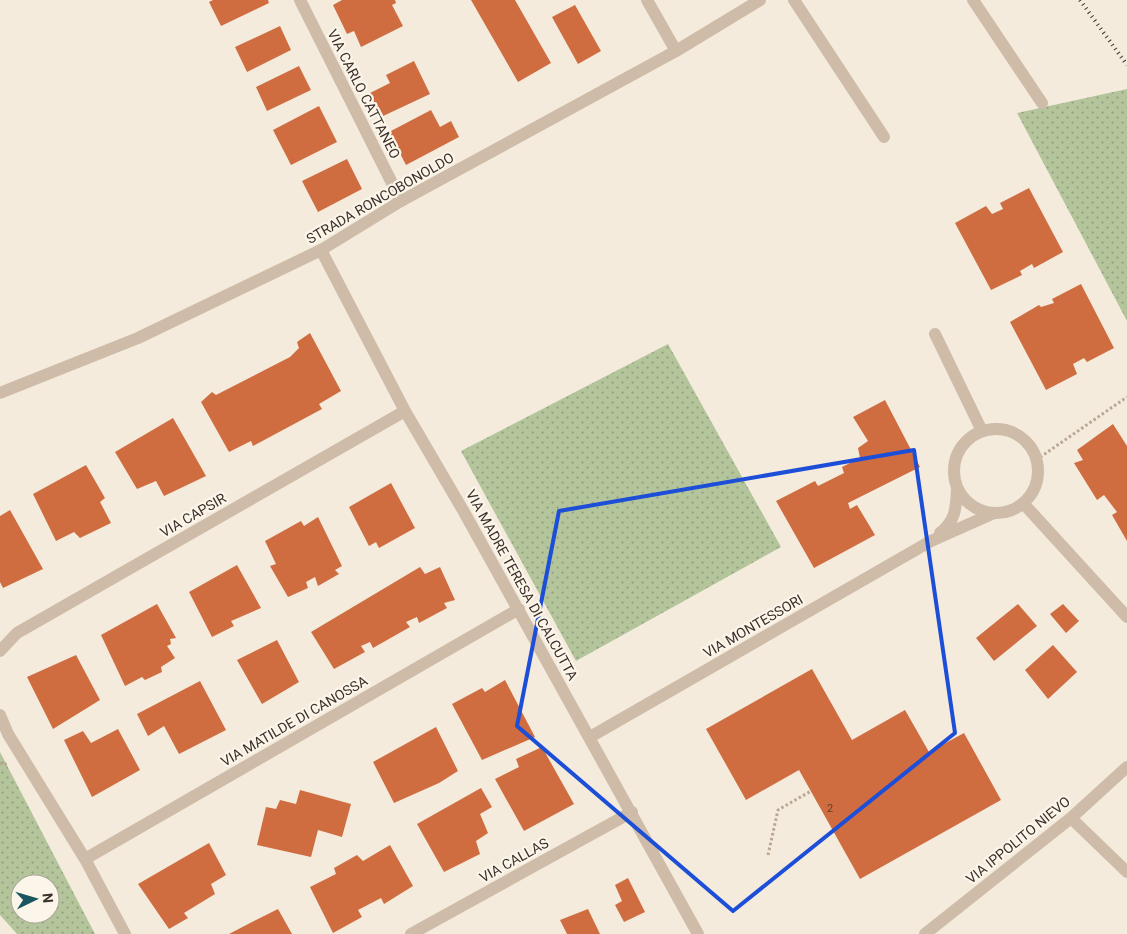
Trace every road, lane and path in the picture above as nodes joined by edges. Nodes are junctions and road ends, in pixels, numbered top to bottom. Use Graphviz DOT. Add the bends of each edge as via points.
graph roads {
  1 [pos="300,0"];
  2 [pos="647,0"];
  3 [pos="760,0"];
  4 [pos="794,0"];
  5 [pos="973,0"];
  6 [pos="676,51"];
  7 [pos="1042,103"];
  8 [pos="884,138"];
  9 [pos="401,201"];
  10 [pos="321,250"];
  11 [pos="935,334"];
  12 [pos="0,393"];
  13 [pos="1127,397"];
  14 [pos="405,411"];
  15 [pos="982,431"];
  16 [pos="1036,460"];
  17 [pos="957,489"];
  18 [pos="1022,503"];
  19 [pos="994,513"];
  20 [pos="931,541"];
  21 [pos="519,609"];
  22 [pos="1127,617"];
  23 [pos="0,651"];
  24 [pos="0,715"];
  25 [pos="590,737"];
  26 [pos="1127,767"];
  27 [pos="811,791"];
  28 [pos="632,812"];
  29 [pos="1071,818"];
  30 [pos="768,855"];
  31 [pos="85,859"];
  32 [pos="1127,872"];
  33 [pos="124,934"];
  34 [pos="411,934"];
  35 [pos="698,934"];
  36 [pos="925,934"];
  1 -- 9 [label="street, VIA CARLO CATTANEO"];
  2 -- 6 [label="street"];
  3 -- 6 [label="street, STRADA RONCOBONOLDO"];
  4 -- 8 [label="street"];
  5 -- 7 [label="street"];
  6 -- 9 [label="street, STRADA RONCOBONOLDO"];
  9 -- 10 [label="street, STRADA RONCOBONOLDO"];
  10 -- 12 [label="street, STRADA RONCOBONOLDO" via="138,338"];
  10 -- 14 [label="street, VIA MADRE TERESA DI CALCUTTA"];
  11 -- 15 [label="street"];
  13 -- 16 [label="path"];
  14 -- 21 [label="street, VIA MADRE TERESA DI CALCUTTA"];
  14 -- 23 [label="street, VIA CAPSIR" via="17,634"];
  15 -- 16 [label="street" via="996,428 1022,437"];
  15 -- 17 [label="street, VIA MONTESSORI" via="970,437 954,461"];
  16 -- 18 [label="street" via="1036,484"];
  17 -- 19 [label="street" via="972,506"];
  17 -- 20 [label="street, VIA MONTESSORI" via="956,514 950,525"];
  18 -- 19 [label="street, VIA MONTESSORI" via="1014,509"];
  18 -- 22 [label="street"];
  19 -- 20 [label="street, VIA MONTESSORI"];
  20 -- 25 [label="street, VIA MONTESSORI"];
  21 -- 25 [label="street, VIA MADRE TERESA DI CALCUTTA"];
  21 -- 31 [label="street, VIA MATILDE DI CANOSSA"];
  24 -- 31 [label="street" via="8,734"];
  25 -- 28 [label="street, VIA MADRE TERESA DI CALCUTTA"];
  26 -- 29 [label="street, VIA IPPOLITO NIEVO"];
  27 -- 30 [label="path" via="778,810"];
  28 -- 34 [label="street, VIA CALLAS"];
  28 -- 35 [label="street, VIA MADRE TERESA DI CALCUTTA"];
  29 -- 32 [label="street"];
  29 -- 36 [label="street, VIA IPPOLITO NIEVO"];
  31 -- 33 [label="street"];
}
